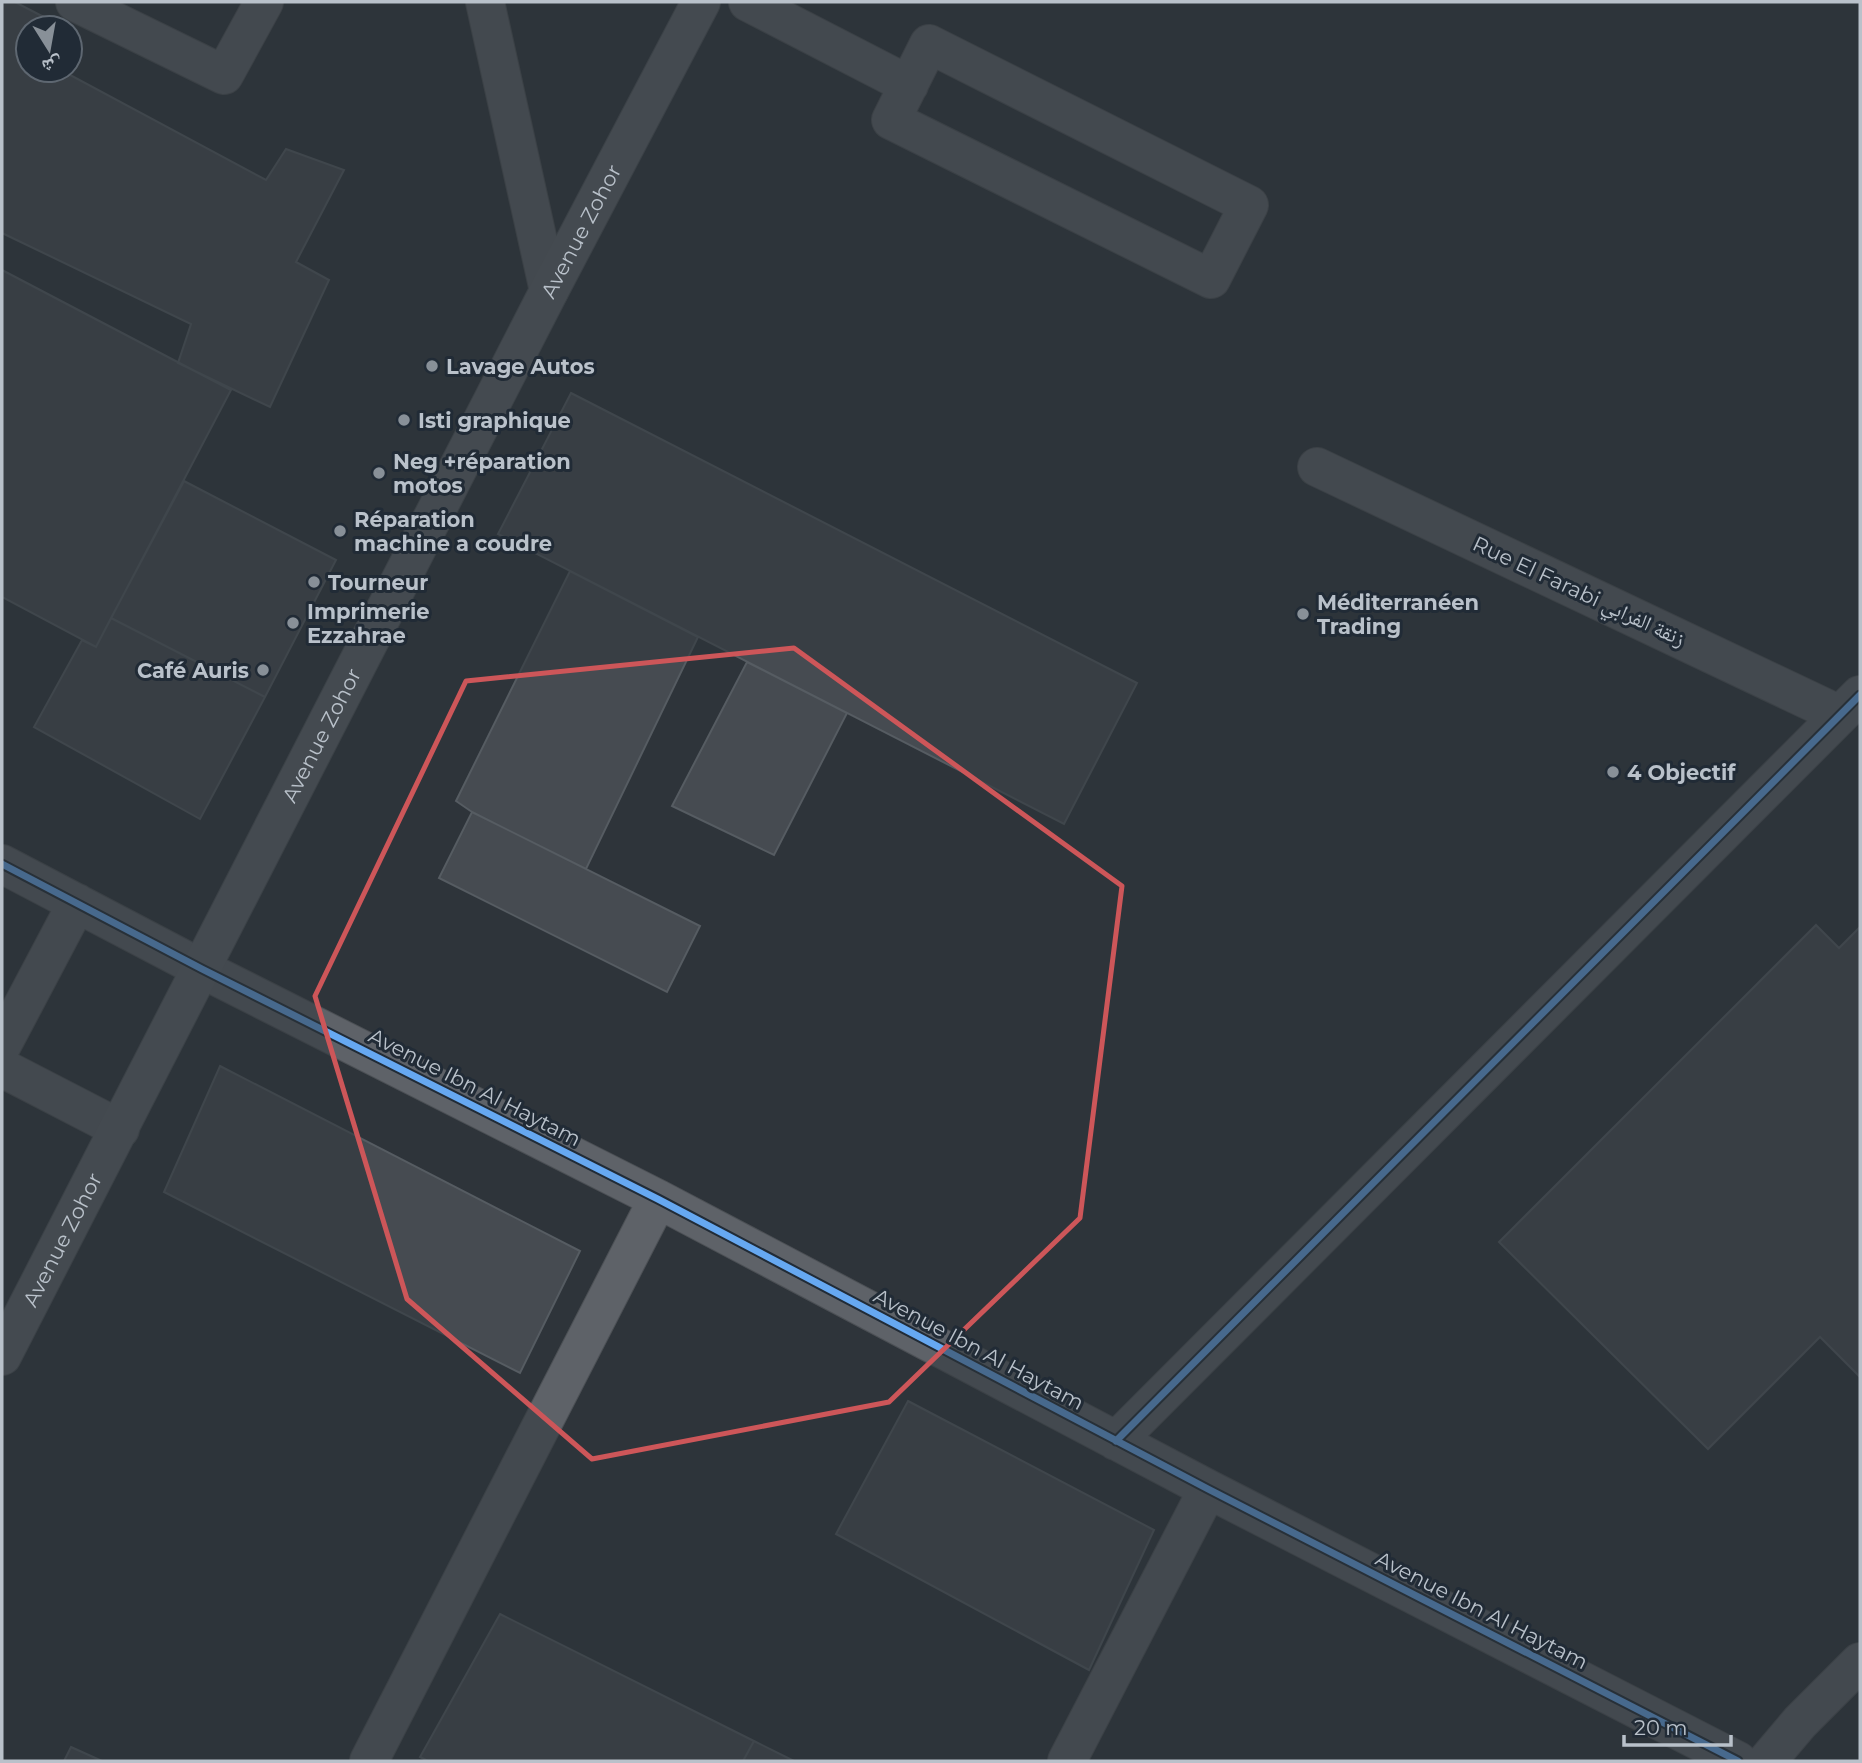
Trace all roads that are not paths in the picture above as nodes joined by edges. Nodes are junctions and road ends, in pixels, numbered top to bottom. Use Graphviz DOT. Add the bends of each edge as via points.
graph roads {
  1 [pos="75,2"];
  2 [pos="264,2"];
  3 [pos="485,2"];
  4 [pos="701,2"];
  5 [pos="748,2"];
  6 [pos="909,85"];
  7 [pos="549,290"];
  8 [pos="1317,467"];
  9 [pos="1850,705"];
  10 [pos="2,863"];
  11 [pos="77,903"];
  12 [pos="202,969"];
  13 [pos="2,1045"];
  14 [pos="2,1068"];
  15 [pos="120,1129"];
  16 [pos="658,1199"];
  17 [pos="2,1356"];
  18 [pos="1116,1441"];
  19 [pos="1208,1489"];
  20 [pos="1860,1662"];
  21 [pos="369,1761"];
  22 [pos="1067,1761"];
  23 [pos="1738,1761"];
  24 [pos="1767,1761"];
  1 -- 2 [label="street" via="224,75"];
  3 -- 7 [label="street"];
  4 -- 7 [label="main road, Avenue Zohor"];
  5 -- 6 [label="street"];
  6 -- 6 [label="street" via="891,120 1211,279 1249,205 929,44"];
  7 -- 12 [label="main road, Avenue Zohor"];
  8 -- 9 [label="street, Rue El Farabi زنقة الفرابي"];
  9 -- 18 [label="street"];
  10 -- 11 [label="street, Avenue Ibn Al Haytam"];
  11 -- 12 [label="street, Avenue Ibn Al Haytam"];
  11 -- 13 [label="street"];
  12 -- 15 [label="main road, Avenue Zohor"];
  12 -- 16 [label="street, Avenue Ibn Al Haytam"];
  14 -- 15 [label="street"];
  15 -- 17 [label="main road, Avenue Zohor"];
  16 -- 18 [label="street, Avenue Ibn Al Haytam"];
  16 -- 21 [label="street"];
  18 -- 19 [label="street, Avenue Ibn Al Haytam"];
  19 -- 22 [label="street"];
  19 -- 23 [label="street, Avenue Ibn Al Haytam"];
  20 -- 24 [label="street"];
}
